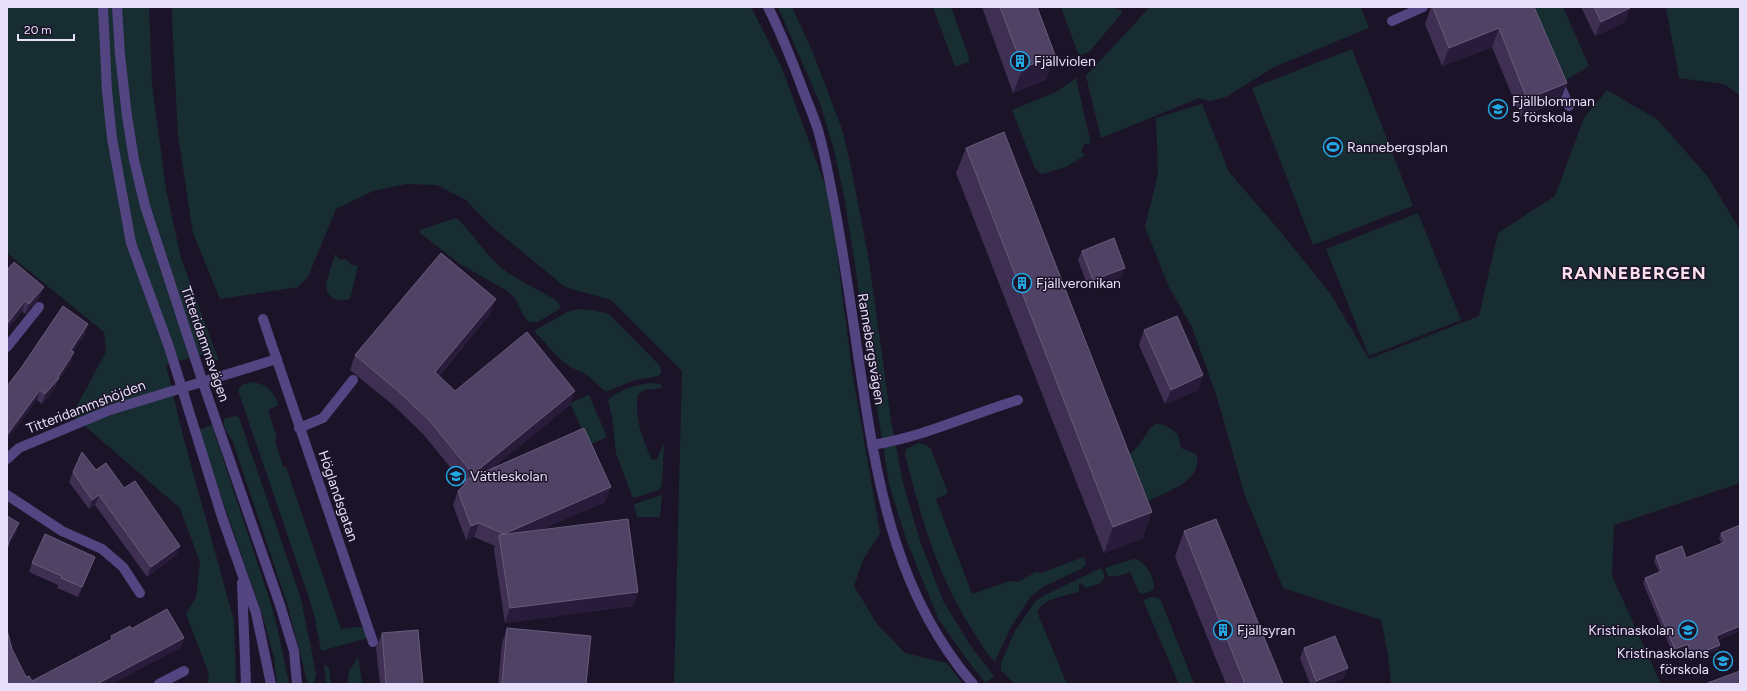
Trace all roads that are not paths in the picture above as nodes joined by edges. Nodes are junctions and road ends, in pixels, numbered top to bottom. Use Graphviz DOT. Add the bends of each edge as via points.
graph roads {
  1 [pos="103,7"];
  2 [pos="117,7"];
  3 [pos="768,7"];
  4 [pos="1423,7"];
  5 [pos="1392,21"];
  6 [pos="1554,71"];
  7 [pos="1569,106"];
  8 [pos="39,307"];
  9 [pos="263,319"];
  10 [pos="7,347"];
  11 [pos="277,359"];
  12 [pos="353,380"];
  13 [pos="203,383"];
  14 [pos="182,388"];
  15 [pos="1018,400"];
  16 [pos="299,428"];
  17 [pos="872,445"];
  18 [pos="7,459"];
  19 [pos="7,495"];
  20 [pos="242,576"];
  21 [pos="140,593"];
  22 [pos="373,642"];
  23 [pos="184,671"];
  24 [pos="159,684"];
  25 [pos="246,684"];
  26 [pos="271,684"];
  27 [pos="296,684"];
  28 [pos="973,684"];
  1 -- 14 [label="street" via="112,138 131,243"];
  2 -- 13 [label="street, Titteridammsvägen" via="120,55 134,160 145,206"];
  3 -- 17 [label="street, Rannebergsvägen" via="785,41 818,130 842,248"];
  4 -- 5 [label="street"];
  6 -- 7 [label="street"];
  8 -- 10 [label="street"];
  9 -- 11 [label="street, Höglandsgatan"];
  11 -- 13 [label="street"];
  11 -- 16 [label="street, Höglandsgatan"];
  12 -- 16 [label="street" via="323,418"];
  13 -- 14 [label="street, Titteridammshöjden"];
  13 -- 27 [label="street, Titteridammsvägen" via="280,605 294,651"];
  14 -- 18 [label="street, Titteridammshöjden" via="110,410 19,448"];
  14 -- 20 [label="street"];
  15 -- 17 [label="street" via="926,432"];
  16 -- 22 [label="street, Höglandsgatan"];
  17 -- 28 [label="street, Rannebergsvägen" via="884,504 911,584 936,635"];
  19 -- 21 [label="street" via="62,531 102,549 123,567"];
  20 -- 25 [label="street"];
  20 -- 26 [label="street" via="256,613"];
  23 -- 24 [label="street"];
}
